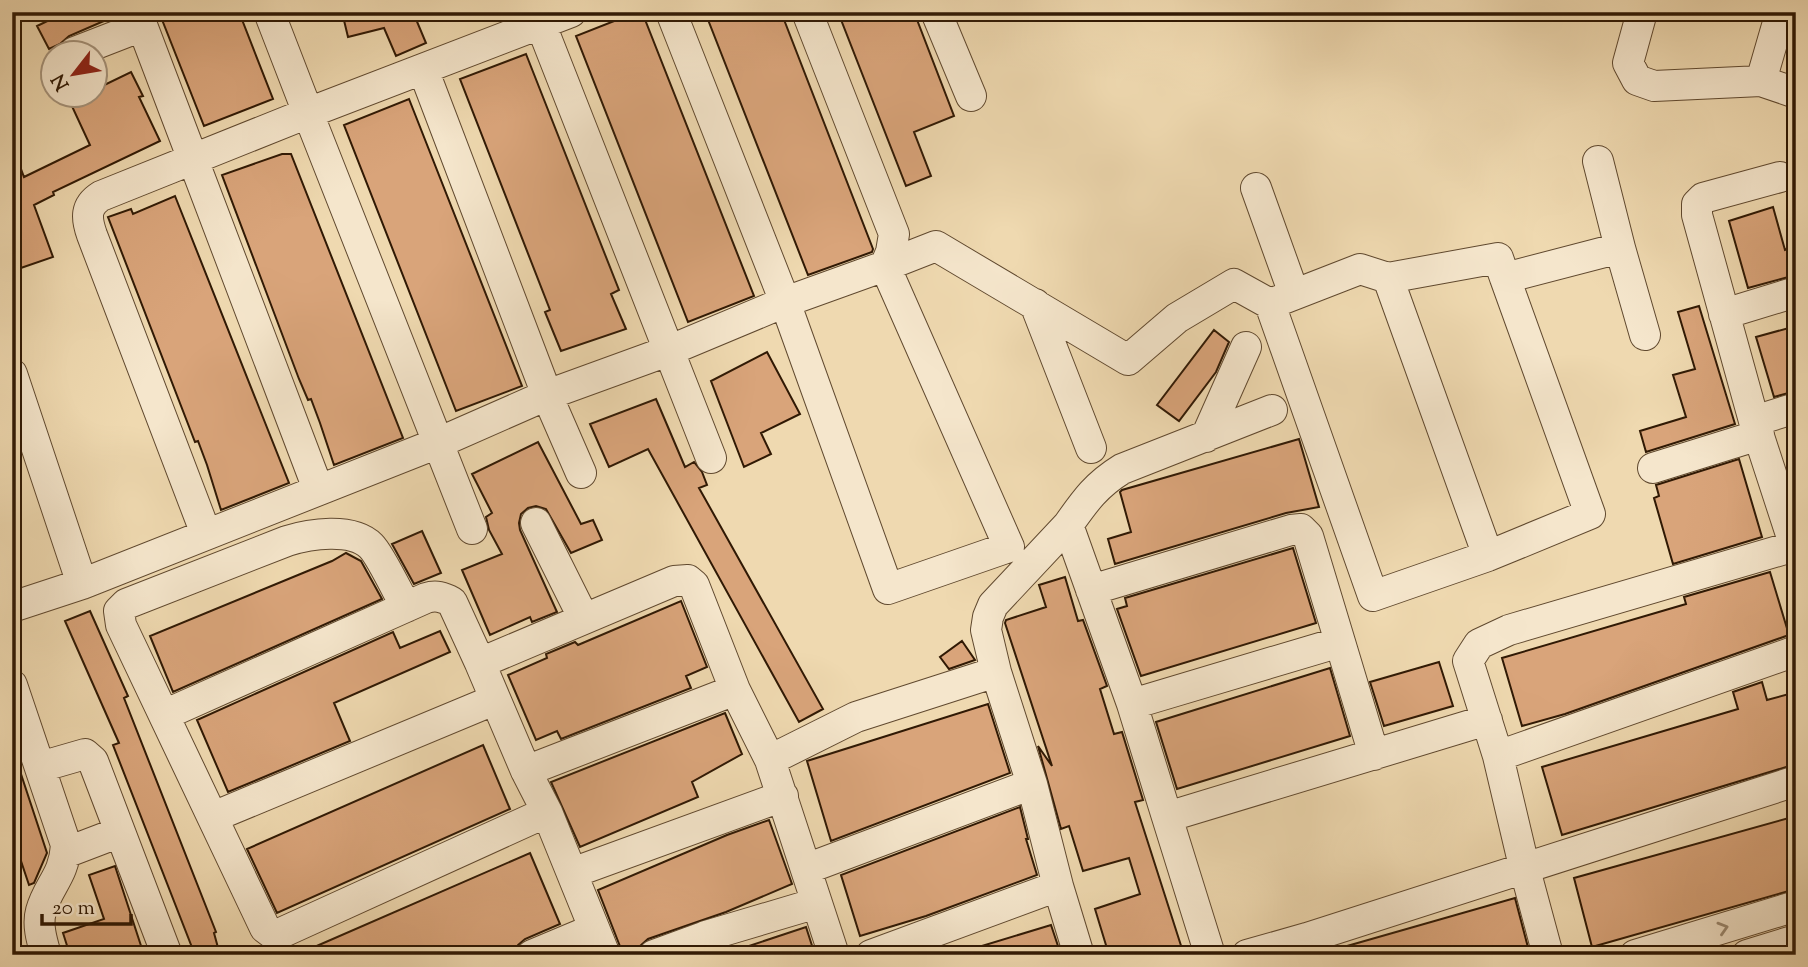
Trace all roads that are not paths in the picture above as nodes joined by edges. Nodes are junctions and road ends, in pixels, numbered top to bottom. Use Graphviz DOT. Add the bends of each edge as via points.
graph roads {
  1 [pos="269,12"];
  2 [pos="571,12"];
  3 [pos="671,12"];
  4 [pos="807,12"];
  5 [pos="936,12"];
  6 [pos="1642,12"];
  7 [pos="1781,12"];
  8 [pos="538,18"];
  9 [pos="139,19"];
  10 [pos="102,38"];
  11 [pos="423,69"];
  12 [pos="1761,82"];
  13 [pos="1796,93"];
  14 [pos="971,96"];
  15 [pos="308,113"];
  16 [pos="192,158"];
  17 [pos="1598,161"];
  18 [pos="1780,177"];
  19 [pos="1256,188"];
  20 [pos="1620,248"];
  21 [pos="885,266"];
  22 [pos="1388,278"];
  23 [pos="1505,278"];
  24 [pos="1796,292"];
  25 [pos="1282,299"];
  26 [pos="785,302"];
  27 [pos="1035,304"];
  28 [pos="1724,314"];
  29 [pos="1645,335"];
  30 [pos="1246,347"];
  31 [pos="668,351"];
  32 [pos="12,374"];
  33 [pos="547,396"];
  34 [pos="1796,408"];
  35 [pos="1272,410"];
  36 [pos="1756,428"];
  37 [pos="1206,437"];
  38 [pos="438,443"];
  39 [pos="1091,448"];
  40 [pos="711,458"];
  41 [pos="1653,468"];
  42 [pos="581,473"];
  43 [pos="318,489"];
  44 [pos="536,523"];
  45 [pos="1068,525"];
  46 [pos="472,529"];
  47 [pos="206,534"];
  48 [pos="1794,539"];
  49 [pos="1488,556"];
  50 [pos="82,584"];
  51 [pos="1091,590"];
  52 [pos="12,607"];
  53 [pos="406,607"];
  54 [pos="584,619"];
  55 [pos="1340,642"];
  56 [pos="1796,652"];
  57 [pos="480,663"];
  58 [pos="996,672"];
  59 [pos="12,685"];
  60 [pos="735,690"];
  61 [pos="494,700"];
  62 [pos="1132,704"];
  63 [pos="164,715"];
  64 [pos="1487,720"];
  65 [pos="1374,755"];
  66 [pos="1498,756"];
  67 [pos="770,760"];
  68 [pos="40,767"];
  69 [pos="526,771"];
  70 [pos="1796,780"];
  71 [pos="1032,784"];
  72 [pos="783,796"];
  73 [pos="547,812"];
  74 [pos="214,817"];
  75 [pos="1167,817"];
  76 [pos="120,832"];
  77 [pos="65,853"];
  78 [pos="1524,866"];
  79 [pos="806,869"];
  80 [pos="572,873"];
  81 [pos="1058,886"];
  82 [pos="817,903"];
  83 [pos="1796,906"];
  84 [pos="1796,940"];
  85 [pos="599,942"];
  86 [pos="709,946"];
  87 [pos="46,955"];
  88 [pos="167,955"];
  89 [pos="532,955"];
  90 [pos="654,955"];
  91 [pos="834,955"];
  92 [pos="872,955"];
  93 [pos="1079,955"];
  94 [pos="1210,955"];
  95 [pos="1247,955"];
  96 [pos="1548,955"];
  97 [pos="1635,955"];
  98 [pos="1747,955"];
  1 -- 15 [label="street"];
  2 -- 8 [label="street"];
  3 -- 26 [label="street"];
  4 -- 21 [label="street" via="894,234"];
  5 -- 14 [label="street"];
  6 -- 12 [label="street" via="1628,63 1637,80 1654,86"];
  7 -- 12 [label="street"];
  8 -- 11 [label="street"];
  8 -- 31 [label="street"];
  9 -- 10 [label="street"];
  9 -- 16 [label="street"];
  11 -- 15 [label="street"];
  11 -- 33 [label="street"];
  12 -- 13 [label="street"];
  15 -- 16 [label="street"];
  15 -- 38 [label="street"];
  16 -- 43 [label="street"];
  16 -- 47 [label="street" via="101,196 89,205 87,219"];
  17 -- 20 [label="street"];
  18 -- 28 [label="street" via="1703,198 1698,204 1697,215"];
  19 -- 25 [label="street"];
  20 -- 23 [label="street"];
  20 -- 29 [label="street"];
  21 -- 26 [label="street"];
  21 -- 26 [label="street" via="1009,547 888,589"];
  21 -- 27 [label="street" via="936,246"];
  22 -- 23 [label="street" via="1499,258"];
  22 -- 25 [label="street" via="1360,269"];
  22 -- 49 [label="street"];
  23 -- 49 [label="street" via="1590,514"];
  24 -- 28 [label="street"];
  25 -- 27 [label="street" via="1234,284 1177,318 1128,360"];
  25 -- 49 [label="street" via="1373,596"];
  26 -- 31 [label="street"];
  27 -- 39 [label="street"];
  28 -- 36 [label="street"];
  30 -- 37 [label="street"];
  31 -- 33 [label="street"];
  31 -- 40 [label="street"];
  32 -- 50 [label="street"];
  33 -- 38 [label="street"];
  33 -- 42 [label="street"];
  34 -- 36 [label="street"];
  35 -- 37 [label="street"];
  36 -- 41 [label="street"];
  36 -- 48 [label="street"];
  37 -- 45 [label="street" via="1106,479"];
  38 -- 43 [label="street"];
  38 -- 46 [label="street"];
  43 -- 47 [label="street"];
  44 -- 54 [label="street"];
  45 -- 51 [label="street"];
  45 -- 58 [label="street" via="993,605 986,630"];
  47 -- 50 [label="street"];
  48 -- 64 [label="street" via="1509,630 1479,645 1468,661"];
  50 -- 52 [label="street"];
  51 -- 55 [label="street" via="1301,529 1308,536"];
  51 -- 62 [label="street"];
  53 -- 57 [label="street" via="432,596 452,602"];
  53 -- 63 [label="street"];
  53 -- 63 [label="street" via="370,545 353,537 312,533 126,604 118,620"];
  54 -- 57 [label="street"];
  54 -- 60 [label="street" via="674,581 688,580 697,591"];
  55 -- 62 [label="street"];
  55 -- 65 [label="street"];
  56 -- 66 [label="street"];
  57 -- 61 [label="street"];
  58 -- 67 [label="street" via="856,717"];
  58 -- 71 [label="street"];
  59 -- 68 [label="street"];
  60 -- 67 [label="street"];
  60 -- 69 [label="street"];
  61 -- 69 [label="street"];
  61 -- 74 [label="street"];
  62 -- 75 [label="street"];
  63 -- 74 [label="street"];
  64 -- 65 [label="street"];
  64 -- 66 [label="street"];
  65 -- 75 [label="street"];
  66 -- 78 [label="street"];
  67 -- 72 [label="street"];
  68 -- 76 [label="street" via="85,754 90,757"];
  68 -- 77 [label="street"];
  69 -- 73 [label="street"];
  70 -- 78 [label="street"];
  71 -- 79 [label="street"];
  71 -- 81 [label="street"];
  72 -- 79 [label="street"];
  72 -- 80 [label="street"];
  73 -- 74 [label="street" via="273,934 264,928"];
  73 -- 80 [label="street"];
  75 -- 94 [label="street"];
  76 -- 77 [label="street"];
  76 -- 88 [label="street"];
  77 -- 87 [label="street" via="62,871 41,909"];
  78 -- 95 [label="street"];
  78 -- 96 [label="street"];
  79 -- 82 [label="street"];
  80 -- 85 [label="street"];
  81 -- 92 [label="street"];
  81 -- 93 [label="street"];
  82 -- 86 [label="street"];
  82 -- 91 [label="street"];
  97 -- 83 [label="street, one-way"];
  84 -- 98 [label="street"];
  85 -- 89 [label="street"];
  86 -- 90 [label="street"];
}
